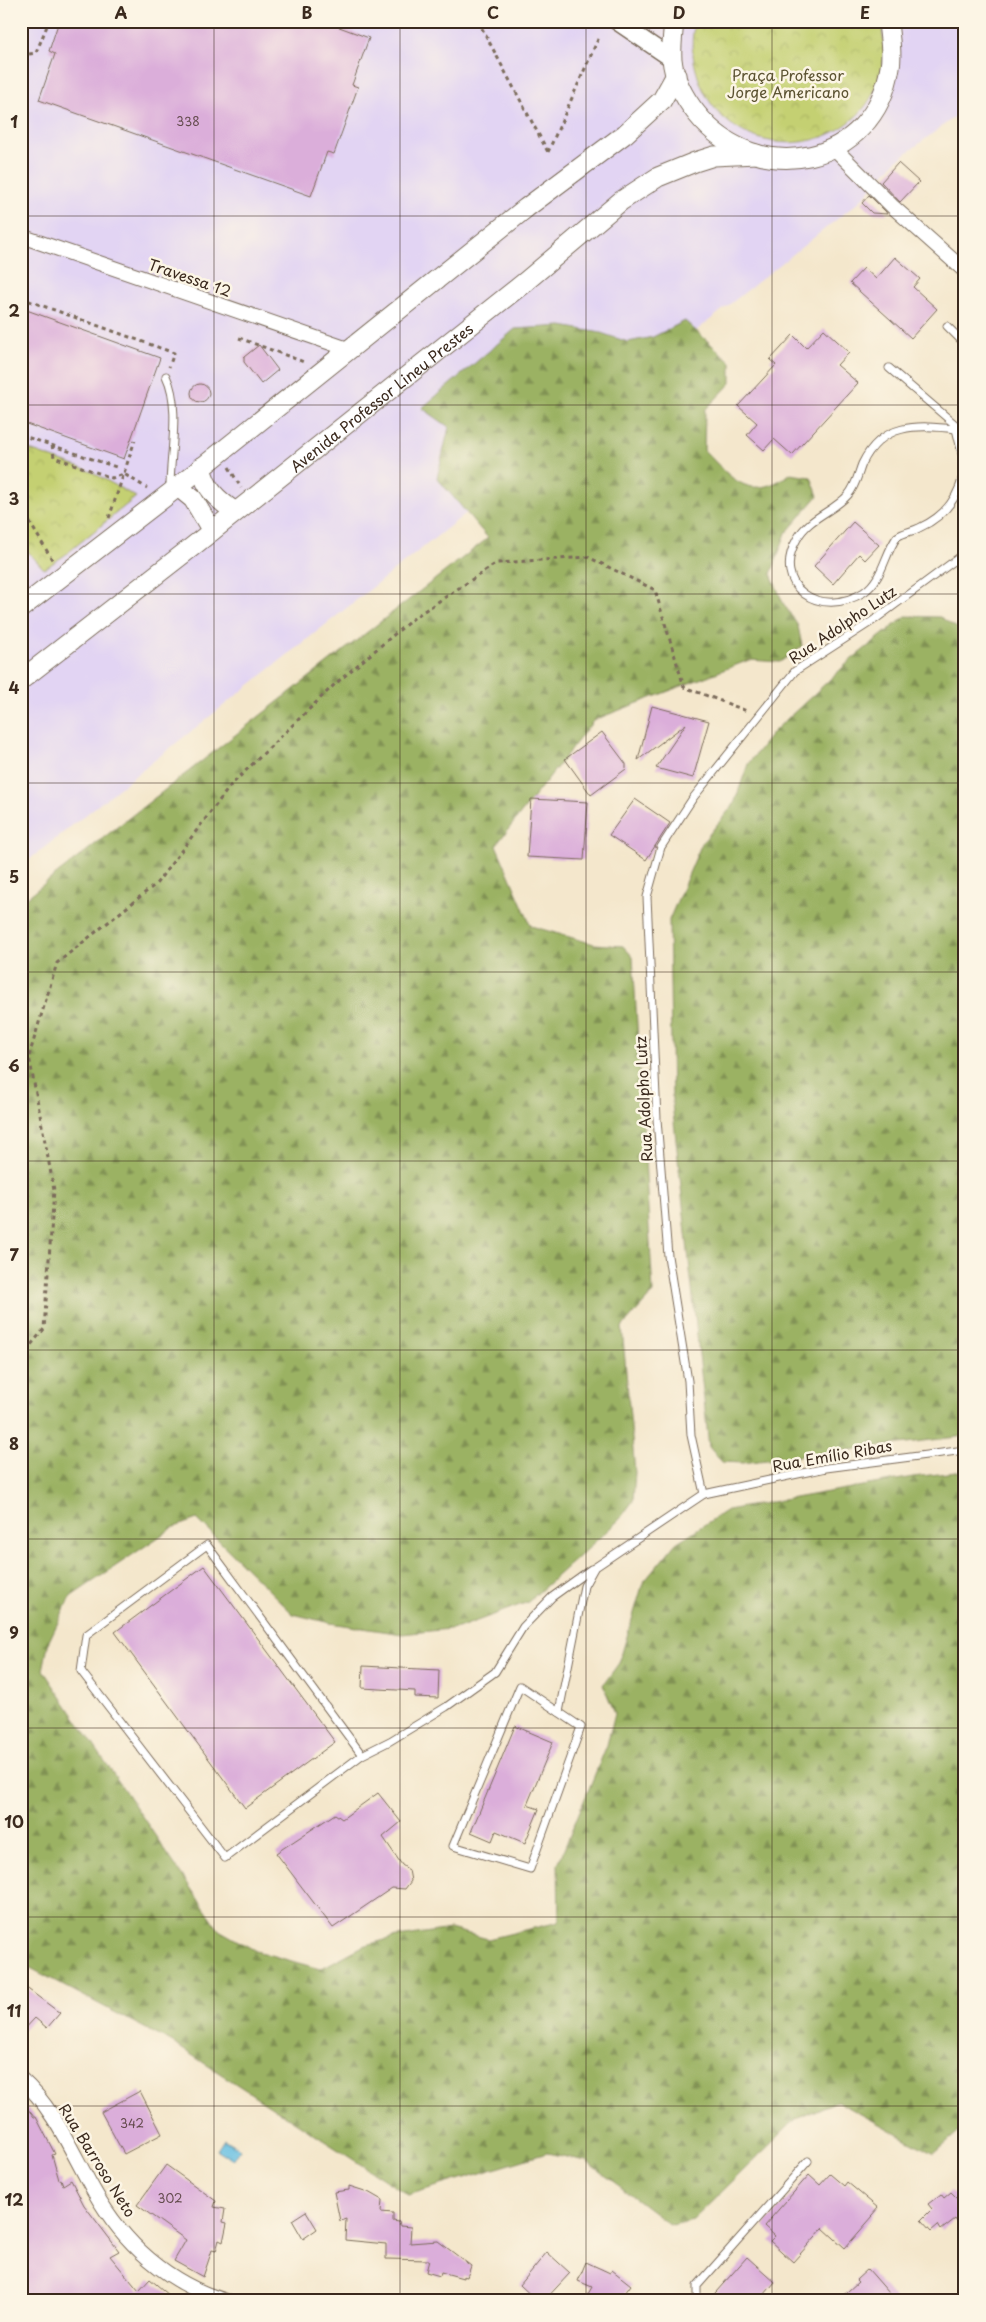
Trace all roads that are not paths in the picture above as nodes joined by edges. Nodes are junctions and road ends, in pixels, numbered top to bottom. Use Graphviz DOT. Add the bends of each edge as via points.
graph roads {
  1 [pos="616,21"];
  2 [pos="674,21"];
  3 [pos="888,21"];
  4 [pos="674,67"];
  5 [pos="834,148"];
  6 [pos="756,154"];
  7 [pos="21,236"];
  8 [pos="965,271"];
  9 [pos="947,326"];
  10 [pos="965,344"];
  11 [pos="348,349"];
  12 [pos="889,368"];
  13 [pos="166,376"];
  14 [pos="965,421"];
  15 [pos="957,428"];
  16 [pos="201,467"];
  17 [pos="965,467"];
  18 [pos="170,492"];
  19 [pos="242,506"];
  20 [pos="212,531"];
  21 [pos="965,553"];
  22 [pos="21,608"];
  23 [pos="21,680"];
  24 [pos="965,1450"];
  25 [pos="704,1494"];
  26 [pos="594,1568"];
  27 [pos="559,1712"];
  28 [pos="362,1755"];
  29 [pos="21,2079"];
  30 [pos="808,2161"];
  31 [pos="226,2301"];
  32 [pos="697,2301"];
  1 -- 4 [label="street"];
  2 -- 4 [label="main road"];
  3 -- 5 [label="main road" via="891,65 884,92 870,118 853,136"];
  4 -- 6 [label="main road" via="686,100 709,129"];
  4 -- 11 [label="main road" via="662,100 625,134"];
  5 -- 6 [label="main road" via="809,157 780,159"];
  5 -- 8 [label="street"];
  6 -- 19 [label="main road, Avenida Professor Lineu Prestes" via="714,156 649,182 621,201 525,282"];
  7 -- 11 [label="street, Travessa 12"];
  9 -- 10 [label="lane"];
  11 -- 16 [label="main road"];
  12 -- 15 [label="lane"];
  13 -- 18 [label="lane" via="174,407"];
  14 -- 15 [label="lane"];
  15 -- 17 [label="lane"];
  15 -- 17 [label="lane" via="904,428 886,434 871,447 849,494 816,517 798,537 789,565 794,582 813,600 831,604 865,591 877,578 897,538 932,522 954,500 962,486"];
  16 -- 18 [label="main road"];
  16 -- 19 [label="main road" via="212,495"];
  18 -- 20 [label="main road" via="193,499"];
  18 -- 22 [label="main road"];
  19 -- 20 [label="main road, Avenida Professor Lineu Prestes"];
  20 -- 23 [label="main road, Avenida Professor Lineu Prestes"];
  21 -- 25 [label="lane, Rua Adolpho Lutz" via="877,618 795,671 693,798 661,847 647,897 657,1119 668,1256 688,1381 691,1435"];
  24 -- 25 [label="lane, Rua Emílio Ribas" via="826,1468"];
  25 -- 26 [label="lane"];
  26 -- 27 [label="lane" via="584,1586"];
  26 -- 28 [label="lane" via="552,1597 523,1627 495,1672 446,1708"];
  27 -- 27 [label="lane" via="520,1686 453,1846 530,1869 581,1727"];
  28 -- 28 [label="lane" via="207,1544 86,1635 81,1671 225,1858"];
  29 -- 31 [label="street, Rua Barroso Neto" via="64,2134 103,2206 142,2254 190,2287"];
  30 -- 32 [label="lane" via="697,2286"];
}
